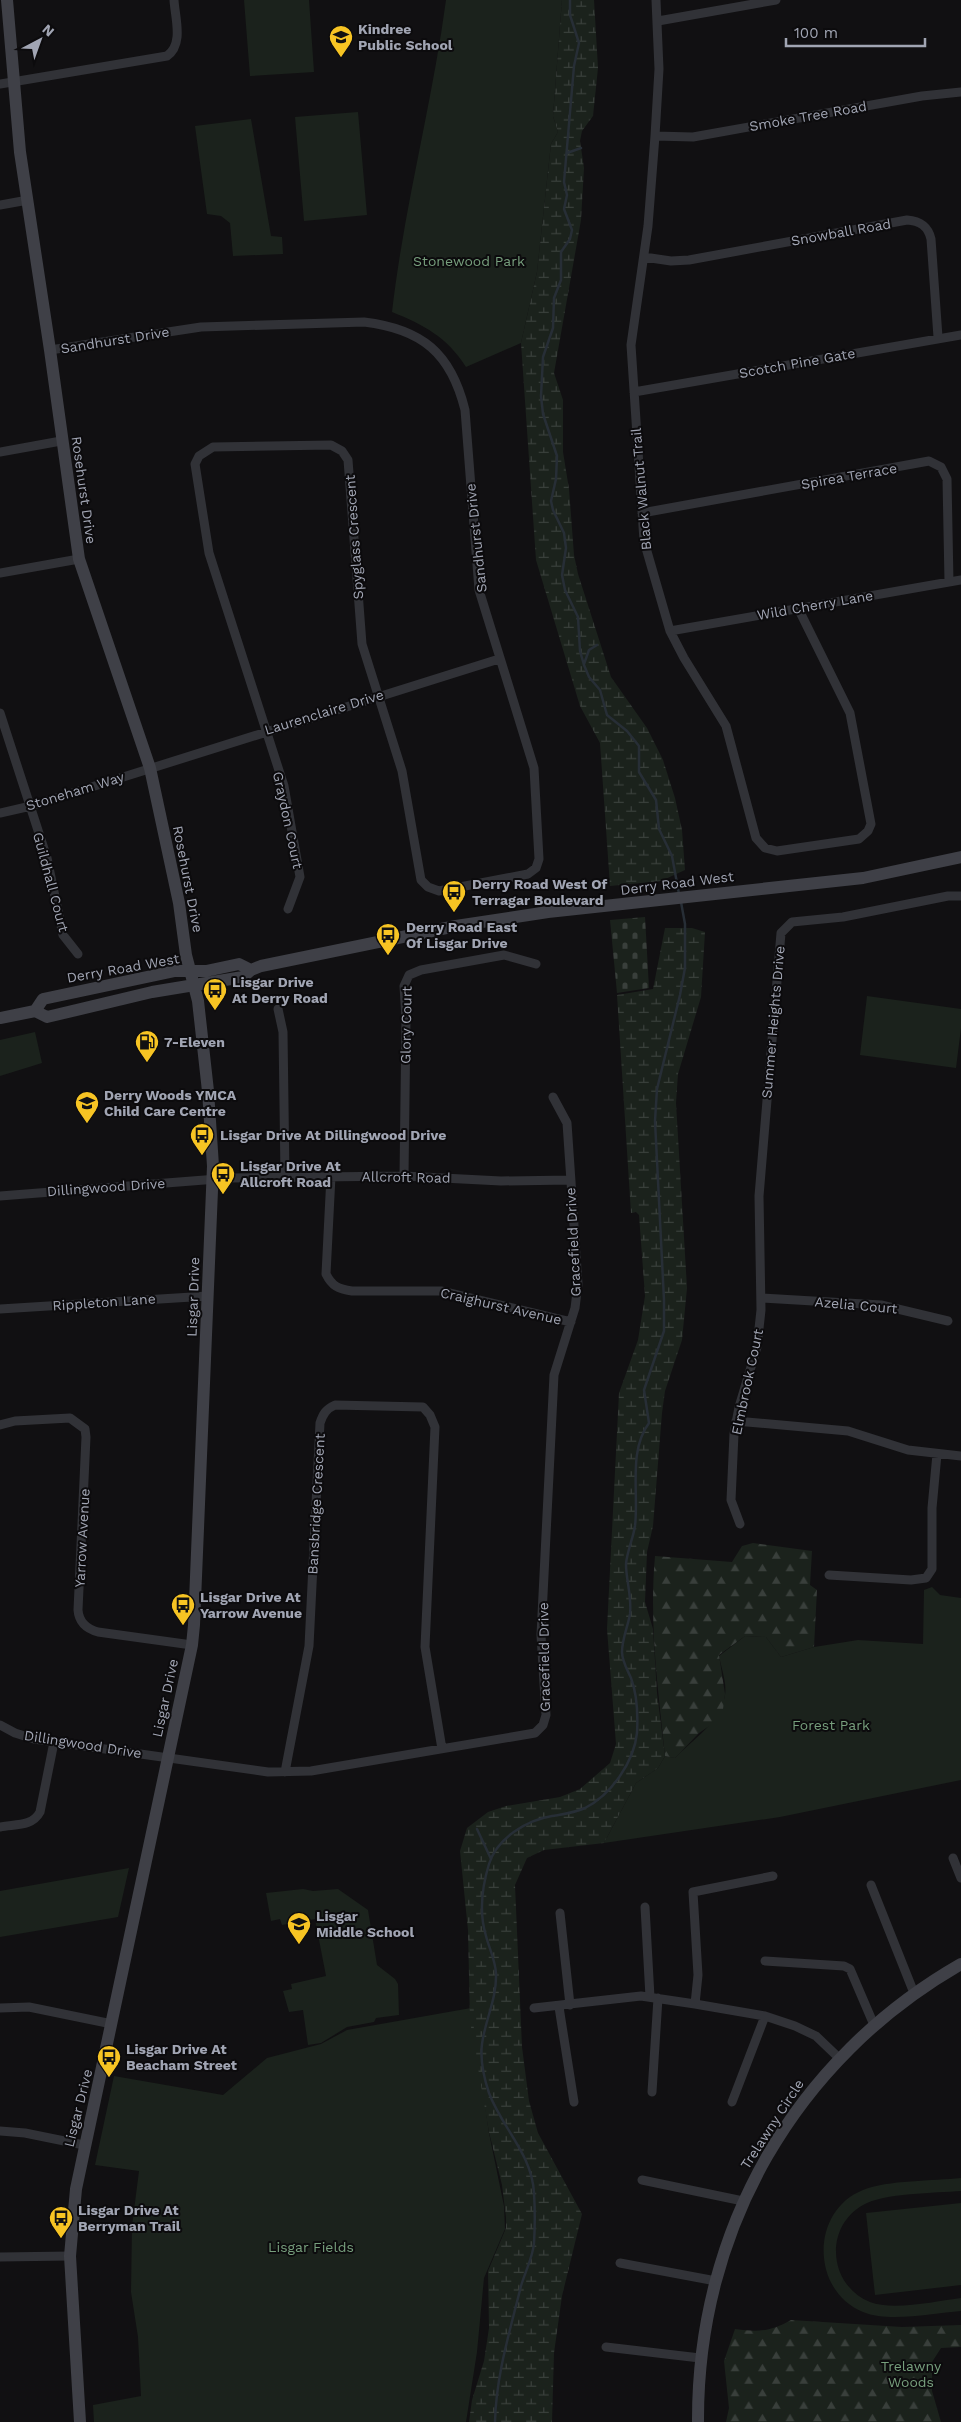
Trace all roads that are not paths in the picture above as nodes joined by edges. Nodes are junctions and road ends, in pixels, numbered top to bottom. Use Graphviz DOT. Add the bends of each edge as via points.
graph roads {
  1 [pos="7,0"];
  2 [pos="174,0"];
  3 [pos="656,0"];
  4 [pos="776,0"];
  5 [pos="658,21"];
  6 [pos="15,82"];
  7 [pos="0,84"];
  8 [pos="961,92"];
  9 [pos="655,136"];
  10 [pos="28,200"];
  11 [pos="0,205"];
  12 [pos="644,257"];
  13 [pos="961,335"];
  14 [pos="938,337"];
  15 [pos="50,350"];
  16 [pos="634,392"];
  17 [pos="61,442"];
  18 [pos="0,452"];
  19 [pos="642,513"];
  20 [pos="79,559"];
  21 [pos="0,572"];
  22 [pos="961,580"];
  23 [pos="949,582"];
  24 [pos="798,608"];
  25 [pos="670,631"];
  26 [pos="499,659"];
  27 [pos="380,695"];
  28 [pos="0,713"];
  29 [pos="266,730"];
  30 [pos="150,768"];
  31 [pos="30,806"];
  32 [pos="0,813"];
  33 [pos="961,857"];
  34 [pos="961,896"];
  35 [pos="288,909"];
  36 [pos="78,954"];
  37 [pos="536,964"];
  38 [pos="251,970"];
  39 [pos="190,972"];
  40 [pos="195,986"];
  41 [pos="278,1008"];
  42 [pos="35,1011"];
  43 [pos="0,1018"];
  44 [pos="553,1097"];
  45 [pos="331,1176"];
  46 [pos="404,1176"];
  47 [pos="285,1177"];
  48 [pos="213,1179"];
  49 [pos="570,1180"];
  50 [pos="0,1196"];
  51 [pos="208,1296"];
  52 [pos="762,1298"];
  53 [pos="0,1309"];
  54 [pos="948,1321"];
  55 [pos="571,1322"];
  56 [pos="736,1421"];
  57 [pos="0,1425"];
  58 [pos="937,1454"];
  59 [pos="961,1456"];
  60 [pos="740,1524"];
  61 [pos="829,1575"];
  62 [pos="192,1645"];
  63 [pos="0,1724"];
  64 [pos="54,1742"];
  65 [pos="442,1749"];
  66 [pos="167,1757"];
  67 [pos="285,1772"];
  68 [pos="0,1827"];
  69 [pos="953,1858"];
  70 [pos="773,1876"];
  71 [pos="961,1878"];
  72 [pos="871,1885"];
  73 [pos="645,1907"];
  74 [pos="560,1913"];
  75 [pos="766,1961"];
  76 [pos="961,1964"];
  77 [pos="914,1993"];
  78 [pos="654,1998"];
  79 [pos="695,2004"];
  80 [pos="570,2005"];
  81 [pos="559,2007"];
  82 [pos="0,2008"];
  83 [pos="534,2008"];
  84 [pos="765,2016"];
  85 [pos="112,2024"];
  86 [pos="874,2025"];
  87 [pos="839,2058"];
  88 [pos="652,2092"];
  89 [pos="574,2102"];
  90 [pos="732,2102"];
  91 [pos="0,2130"];
  92 [pos="84,2145"];
  93 [pos="642,2180"];
  94 [pos="743,2201"];
  95 [pos="70,2256"];
  96 [pos="0,2258"];
  97 [pos="620,2263"];
  98 [pos="716,2281"];
  99 [pos="606,2347"];
  100 [pos="700,2358"];
  101 [pos="80,2422"];
  102 [pos="698,2422"];
  1 -- 6 [label="street, Rosehurst Drive"];
  2 -- 6 [label="street" via="178,41 167,56"];
  3 -- 5 [label="street, Black Walnut Trail"];
  4 -- 5 [label="street"];
  5 -- 9 [label="street, Black Walnut Trail" via="660,69"];
  6 -- 7 [label="street"];
  6 -- 10 [label="street, Rosehurst Drive" via="20,152"];
  8 -- 9 [label="street, Smoke Tree Road" via="693,136"];
  9 -- 12 [label="street, Black Walnut Trail"];
  10 -- 11 [label="street"];
  10 -- 15 [label="street, Rosehurst Drive"];
  12 -- 14 [label="street, Snowball Road" via="689,260 907,220 918,221 929,230 931,239"];
  12 -- 16 [label="street, Black Walnut Trail" via="631,345"];
  13 -- 14 [label="street, Scotch Pine Gate"];
  14 -- 16 [label="street, Scotch Pine Gate"];
  15 -- 17 [label="street, Rosehurst Drive"];
  15 -- 26 [label="street, Sandhurst Drive" via="211,326 364,322 391,325 435,350 460,389 465,410 479,590"];
  16 -- 19 [label="street, Black Walnut Trail"];
  17 -- 18 [label="street"];
  17 -- 20 [label="street, Rosehurst Drive"];
  19 -- 23 [label="street, Spirea Terrace" via="934,462 941,467 947,479"];
  19 -- 25 [label="street, Black Walnut Trail" via="647,556"];
  20 -- 21 [label="street"];
  20 -- 30 [label="street, Rosehurst Drive"];
  22 -- 23 [label="street, Wild Cherry Lane"];
  23 -- 24 [label="street, Wild Cherry Lane"];
  24 -- 25 [label="street, Wild Cherry Lane"];
  24 -- 25 [label="street, Black Walnut Trail" via="850,713 870,818 868,831 859,839 777,851 759,843 726,726"];
  26 -- 27 [label="street, Laurenclaire Drive"];
  26 -- 27 [label="street, Sandhurst Drive" via="534,768 539,859 536,868 528,874 439,891 428,888 422,880 402,771"];
  27 -- 29 [label="street, Laurenclaire Drive"];
  27 -- 29 [label="street, Spyglass Crescent" via="360,633 348,460 342,450 332,445 213,447 199,456 195,464 205,536 235,640"];
  28 -- 31 [label="street, Guildhall Court"];
  29 -- 30 [label="street, Laurenclaire Drive"];
  29 -- 35 [label="street, Graydon Court" via="284,786 300,877"];
  30 -- 31 [label="street, Stoneham Way"];
  30 -- 39 [label="street, Rosehurst Drive"];
  31 -- 32 [label="street, Stoneham Way"];
  31 -- 36 [label="street, Guildhall Court" via="47,858 63,935"];
  33 -- 38 [label="street, Derry Road West" via="863,878 548,912 456,926"];
  34 -- 52 [label="street, Summer Heights Drive" via="843,917 792,922 781,932 758,1196"];
  37 -- 46 [label="street, Glory Court" via="504,955 409,975 404,986"];
  38 -- 39 [label="street, Derry Road West" via="239,964"];
  38 -- 40 [label="street, Derry Road West" via="243,977"];
  39 -- 40 [label="street, Lisgar Drive"];
  39 -- 42 [label="street, Derry Road West" via="175,971 43,999"];
  40 -- 42 [label="street, Derry Road West" via="152,992 47,1017"];
  40 -- 48 [label="street, Lisgar Drive" via="207,1081"];
  41 -- 47 [label="street" via="283,1032"];
  42 -- 43 [label="street, Derry Road West"];
  44 -- 49 [label="street, Gracefield Drive" via="566,1123"];
  45 -- 46 [label="street, Allcroft Road"];
  45 -- 47 [label="street, Allcroft Road"];
  45 -- 55 [label="street, Craighurst Avenue" via="326,1274 339,1289 441,1291"];
  46 -- 49 [label="street, Allcroft Road" via="494,1181"];
  47 -- 48 [label="street, Allcroft Road"];
  48 -- 50 [label="street, Dillingwood Drive"];
  48 -- 51 [label="street, Lisgar Drive"];
  49 -- 55 [label="street, Gracefield Drive" via="578,1284"];
  51 -- 53 [label="street, Rippleton Lane"];
  51 -- 62 [label="street, Lisgar Drive"];
  52 -- 54 [label="street, Azelia Court" via="881,1305"];
  52 -- 56 [label="street, Elmbrook Court" via="757,1347"];
  55 -- 65 [label="street, Gracefield Drive" via="554,1375 541,1635 545,1721 535,1733"];
  56 -- 58 [label="street" via="848,1431 901,1448"];
  56 -- 60 [label="street, Elmbrook Court" via="731,1500"];
  57 -- 62 [label="street, Yarrow Avenue" via="70,1418 85,1429 78,1610 83,1624 98,1632"];
  58 -- 59 [label="street"];
  58 -- 61 [label="street" via="932,1508 934,1562 929,1574 911,1580"];
  62 -- 66 [label="street, Lisgar Drive"];
  63 -- 64 [label="street, Dillingwood Drive" via="23,1736"];
  64 -- 66 [label="street, Dillingwood Drive"];
  64 -- 68 [label="street" via="37,1818 31,1823"];
  65 -- 67 [label="street, Gracefield Drive" via="311,1771"];
  65 -- 67 [label="street, Bansbridge Crescent" via="425,1646 435,1427 423,1407 335,1406 323,1414 320,1424 309,1646"];
  66 -- 67 [label="street, Gracefield Drive"];
  66 -- 85 [label="street, Lisgar Drive"];
  69 -- 71 [label="street"];
  70 -- 79 [label="street" via="693,1892 698,1975"];
  72 -- 77 [label="street"];
  73 -- 78 [label="street"];
  74 -- 80 [label="street"];
  75 -- 86 [label="street" via="850,1969"];
  76 -- 77 [label="street, Trelawny Circle"];
  77 -- 86 [label="street, Trelawny Circle"];
  78 -- 79 [label="street"];
  78 -- 80 [label="street"];
  78 -- 88 [label="street"];
  79 -- 84 [label="street"];
  80 -- 81 [label="street"];
  81 -- 83 [label="street"];
  81 -- 89 [label="street"];
  82 -- 85 [label="street" via="29,2007"];
  84 -- 87 [label="street" via="816,2036"];
  84 -- 90 [label="street"];
  85 -- 92 [label="street, Lisgar Drive"];
  86 -- 87 [label="street, Trelawny Circle"];
  87 -- 94 [label="street, Trelawny Circle" via="792,2116"];
  91 -- 92 [label="street" via="26,2132"];
  92 -- 95 [label="street, Lisgar Drive" via="74,2202"];
  93 -- 94 [label="street"];
  94 -- 98 [label="street, Trelawny Circle" via="730,2231"];
  95 -- 96 [label="street"];
  95 -- 101 [label="street, Lisgar Drive"];
  97 -- 98 [label="street"];
  98 -- 100 [label="street, Trelawny Circle"];
  99 -- 100 [label="street"];
  100 -- 102 [label="street, Trelawny Circle"];
}
